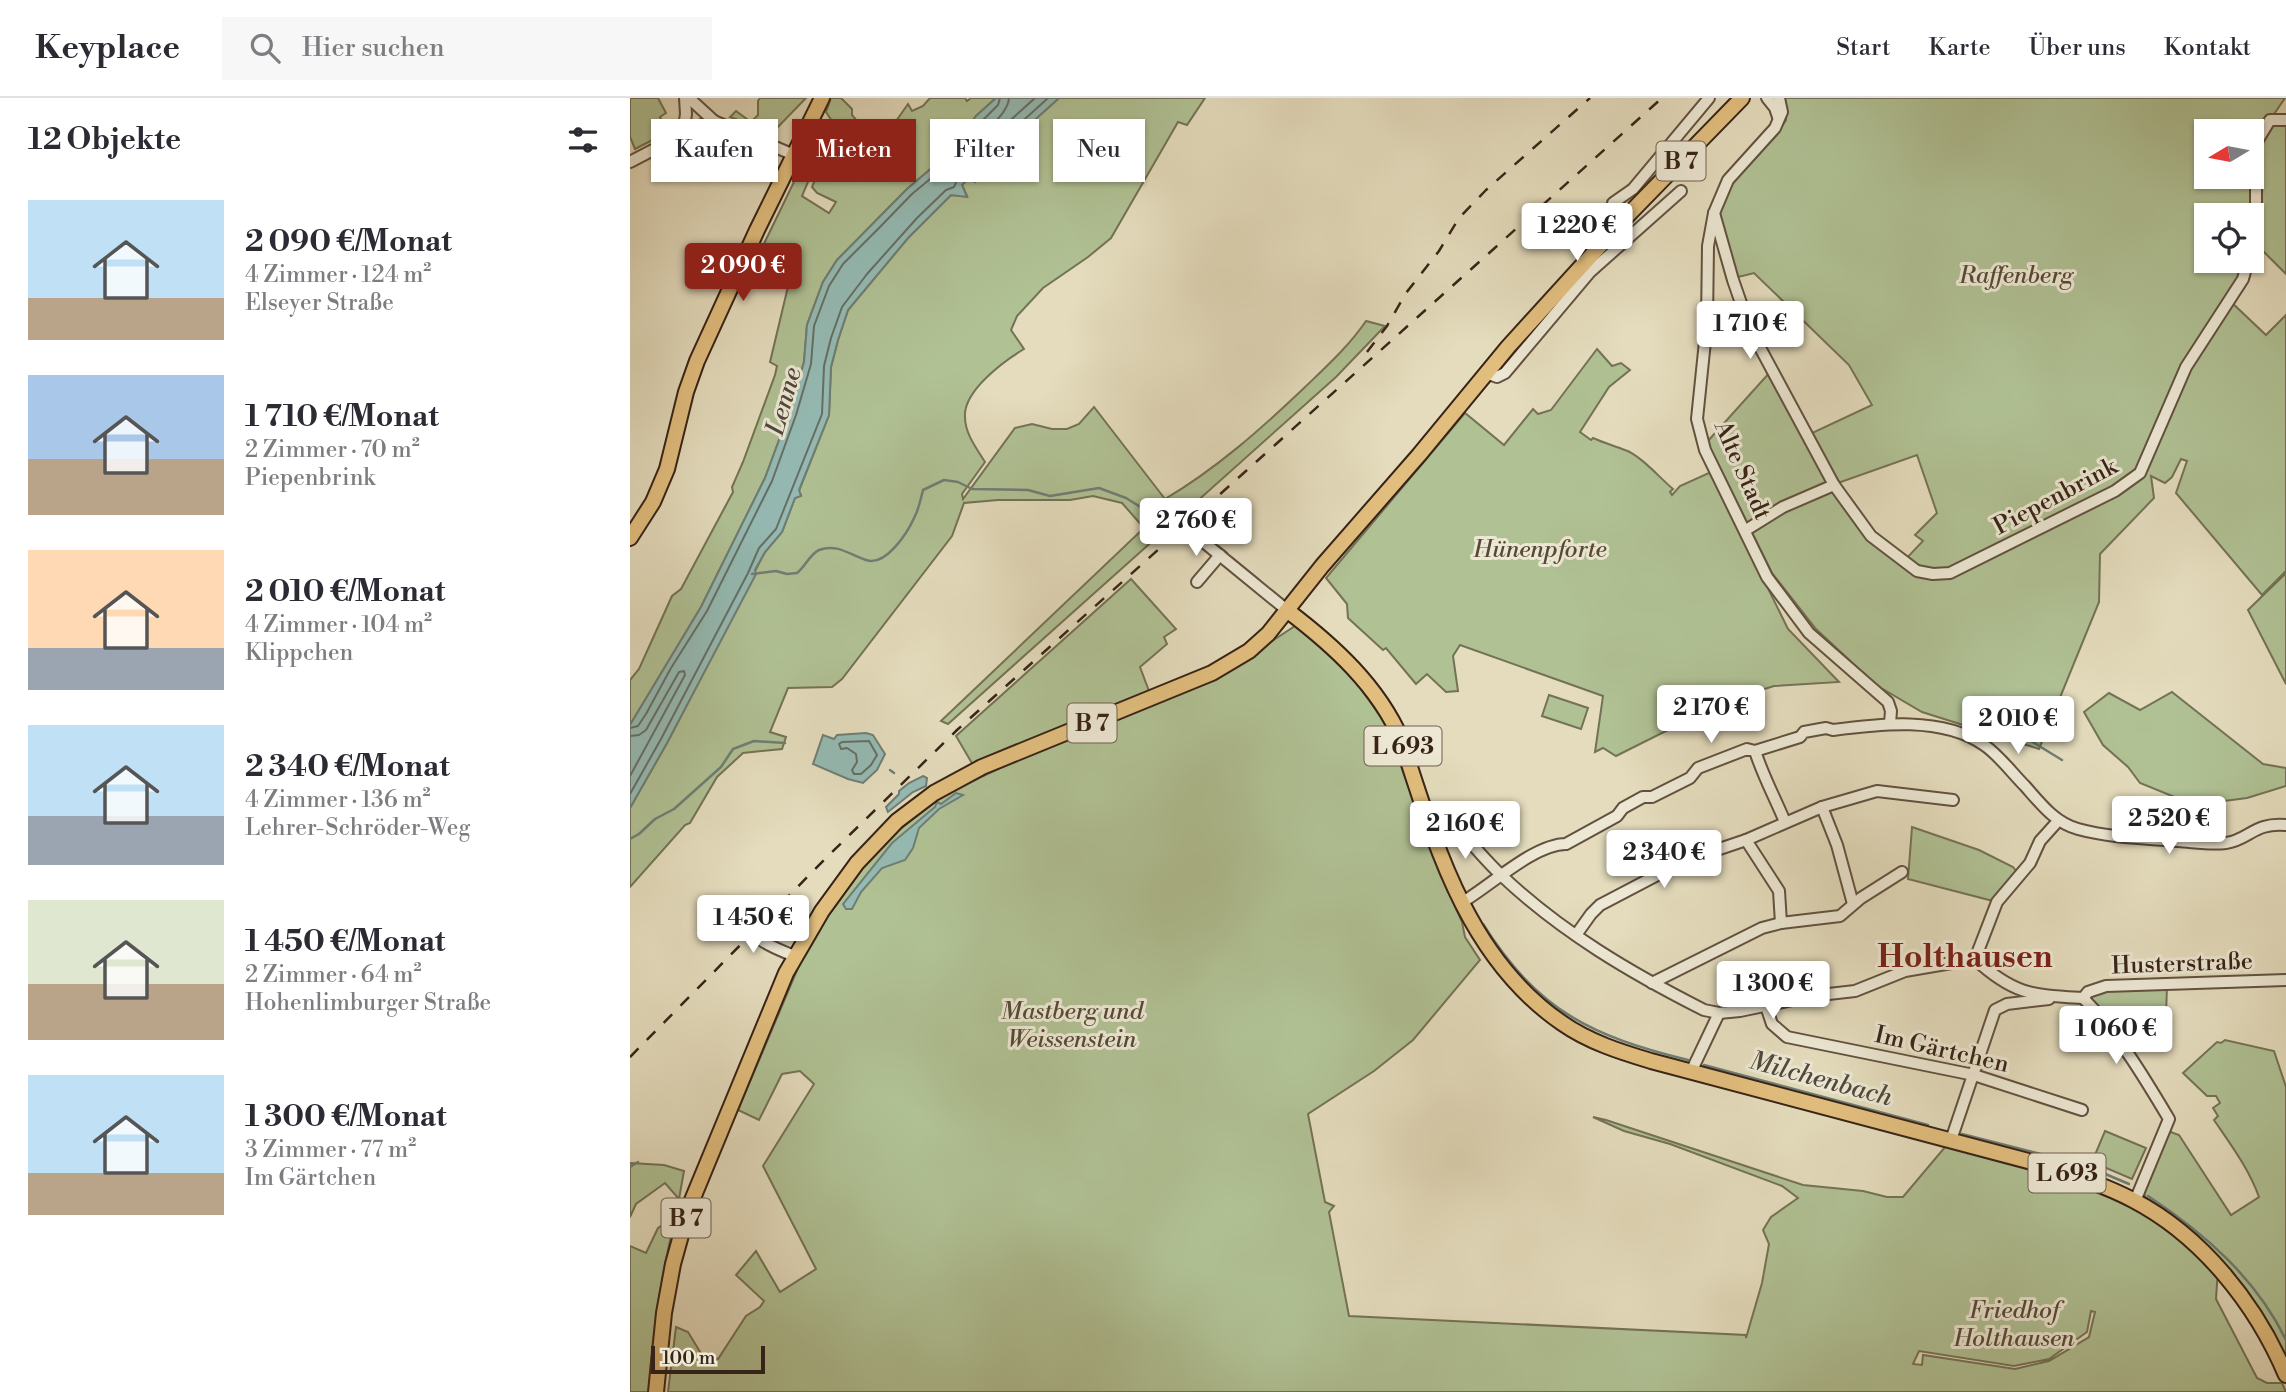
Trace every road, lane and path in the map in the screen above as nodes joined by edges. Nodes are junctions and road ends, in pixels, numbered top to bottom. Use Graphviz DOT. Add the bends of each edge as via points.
graph roads {
  1 [pos="687,98"];
  2 [pos="822,98"];
  3 [pos="1709,98"];
  4 [pos="1742,98"];
  5 [pos="1767,98"];
  6 [pos="1779,98"];
  7 [pos="685,119"];
  8 [pos="712,119"];
  9 [pos="812,119"];
  10 [pos="1779,120"];
  11 [pos="2286,120"];
  12 [pos="651,151"];
  13 [pos="792,159"];
  14 [pos="630,162"];
  15 [pos="1681,191"];
  16 [pos="2256,203"];
  17 [pos="1714,213"];
  18 [pos="1621,223"];
  19 [pos="2245,273"];
  20 [pos="1486,373"];
  21 [pos="1834,485"];
  22 [pos="1746,530"];
  23 [pos="1195,535"];
  24 [pos="630,538"];
  25 [pos="1220,555"];
  26 [pos="1197,582"];
  27 [pos="1288,611"];
  28 [pos="1890,723"];
  29 [pos="1755,751"];
  30 [pos="1953,800"];
  31 [pos="1822,807"];
  32 [pos="2058,821"];
  33 [pos="1785,822"];
  34 [pos="1454,823"];
  35 [pos="2286,825"];
  36 [pos="1746,840"];
  37 [pos="1902,872"];
  38 [pos="1501,875"];
  39 [pos="1461,903"];
  40 [pos="1853,904"];
  41 [pos="744,919"];
  42 [pos="1781,923"];
  43 [pos="1576,935"];
  44 [pos="794,956"];
  45 [pos="1975,959"];
  46 [pos="2286,980"];
  47 [pos="1652,983"];
  48 [pos="2052,996"];
  49 [pos="2083,998"];
  50 [pos="1766,1006"];
  51 [pos="1720,1013"];
  52 [pos="1691,1072"];
  53 [pos="1973,1075"];
  54 [pos="2082,1110"];
  55 [pos="1951,1140"];
  56 [pos="2135,1201"];
  57 [pos="2286,1375"];
  58 [pos="656,1392"];
  1 -- 7 [label="street"];
  1 -- 8 [label="street"];
  2 -- 9 [label="main road"];
  3 -- 18 [label="street" via="1633,189 1613,203 1614,216"];
  4 -- 18 [label="main road, B 7"];
  5 -- 10 [label="street"];
  6 -- 10 [label="street"];
  10 -- 17 [label="street, Alte Stadt" via="1728,180"];
  11 -- 16 [label="street" via="2270,120 2256,143"];
  12 -- 14 [label="street"];
  13 -- 24 [label="main road" via="697,361 667,468 653,502"];
  15 -- 20 [label="street" via="1590,272 1506,373 1497,377"];
  17 -- 21 [label="street, Piepenbrink" via="1750,329"];
  17 -- 22 [label="street, Alte Stadt" via="1697,419 1705,450"];
  18 -- 20 [label="main road, B 7"];
  19 -- 21 [label="street, Piepenbrink" via="2186,367 2140,473 2115,491 1950,573 1933,574 1917,571 1871,536"];
  20 -- 27 [label="main road, B 7"];
  21 -- 22 [label="street" via="1783,507"];
  22 -- 28 [label="street, Alte Stadt" via="1767,577 1786,605 1809,633 1888,702"];
  23 -- 25 [label="street"];
  25 -- 26 [label="street"];
  25 -- 27 [label="street"];
  27 -- 39 [label="main road, L 693" via="1353,667 1394,723"];
  27 -- 44 [label="main road, B 7" via="1249,651 1212,673 982,767 934,793 897,821 857,863"];
  28 -- 29 [label="street" via="1804,732"];
  28 -- 32 [label="street" via="1952,732 1985,745"];
  29 -- 33 [label="street"];
  29 -- 38 [label="street" via="1747,749 1698,768 1690,778 1643,797 1617,816"];
  30 -- 31 [label="street" via="1877,791"];
  31 -- 33 [label="street"];
  31 -- 40 [label="street" via="1838,845"];
  32 -- 35 [label="street" via="2119,837 2214,844 2236,840 2262,826"];
  32 -- 45 [label="street" via="1997,902"];
  33 -- 36 [label="street"];
  34 -- 38 [label="street"];
  36 -- 42 [label="street" via="1779,891"];
  36 -- 43 [label="street" via="1684,861 1600,905"];
  37 -- 40 [label="street"];
  38 -- 39 [label="street"];
  38 -- 43 [label="street"];
  39 -- 52 [label="main road, L 693" via="1506,972 1528,997 1563,1024 1624,1053"];
  40 -- 42 [label="street" via="1840,916"];
  41 -- 44 [label="street" via="762,942"];
  42 -- 47 [label="street"];
  43 -- 47 [label="street"];
  44 -- 58 [label="main road, B 7" via="688,1210 666,1300"];
  45 -- 48 [label="street" via="2018,991"];
  45 -- 50 [label="street" via="1905,971 1855,991"];
  46 -- 49 [label="street, Husterstraße" via="2106,986"];
  47 -- 51 [label="street" via="1704,1010"];
  48 -- 49 [label="street"];
  48 -- 53 [label="street" via="1996,1010"];
  49 -- 56 [label="street" via="2135,1065 2169,1119"];
  50 -- 51 [label="street"];
  50 -- 53 [label="street, Im Gärtchen" via="1772,1024 1787,1037"];
  51 -- 52 [label="street"];
  52 -- 55 [label="main road, L 693"];
  53 -- 54 [label="street, Im Gärtchen"];
  53 -- 55 [label="street"];
  55 -- 56 [label="main road, L 693" via="2075,1175"];
  56 -- 57 [label="main road, L 693" via="2178,1230 2223,1273 2256,1318"];
}
